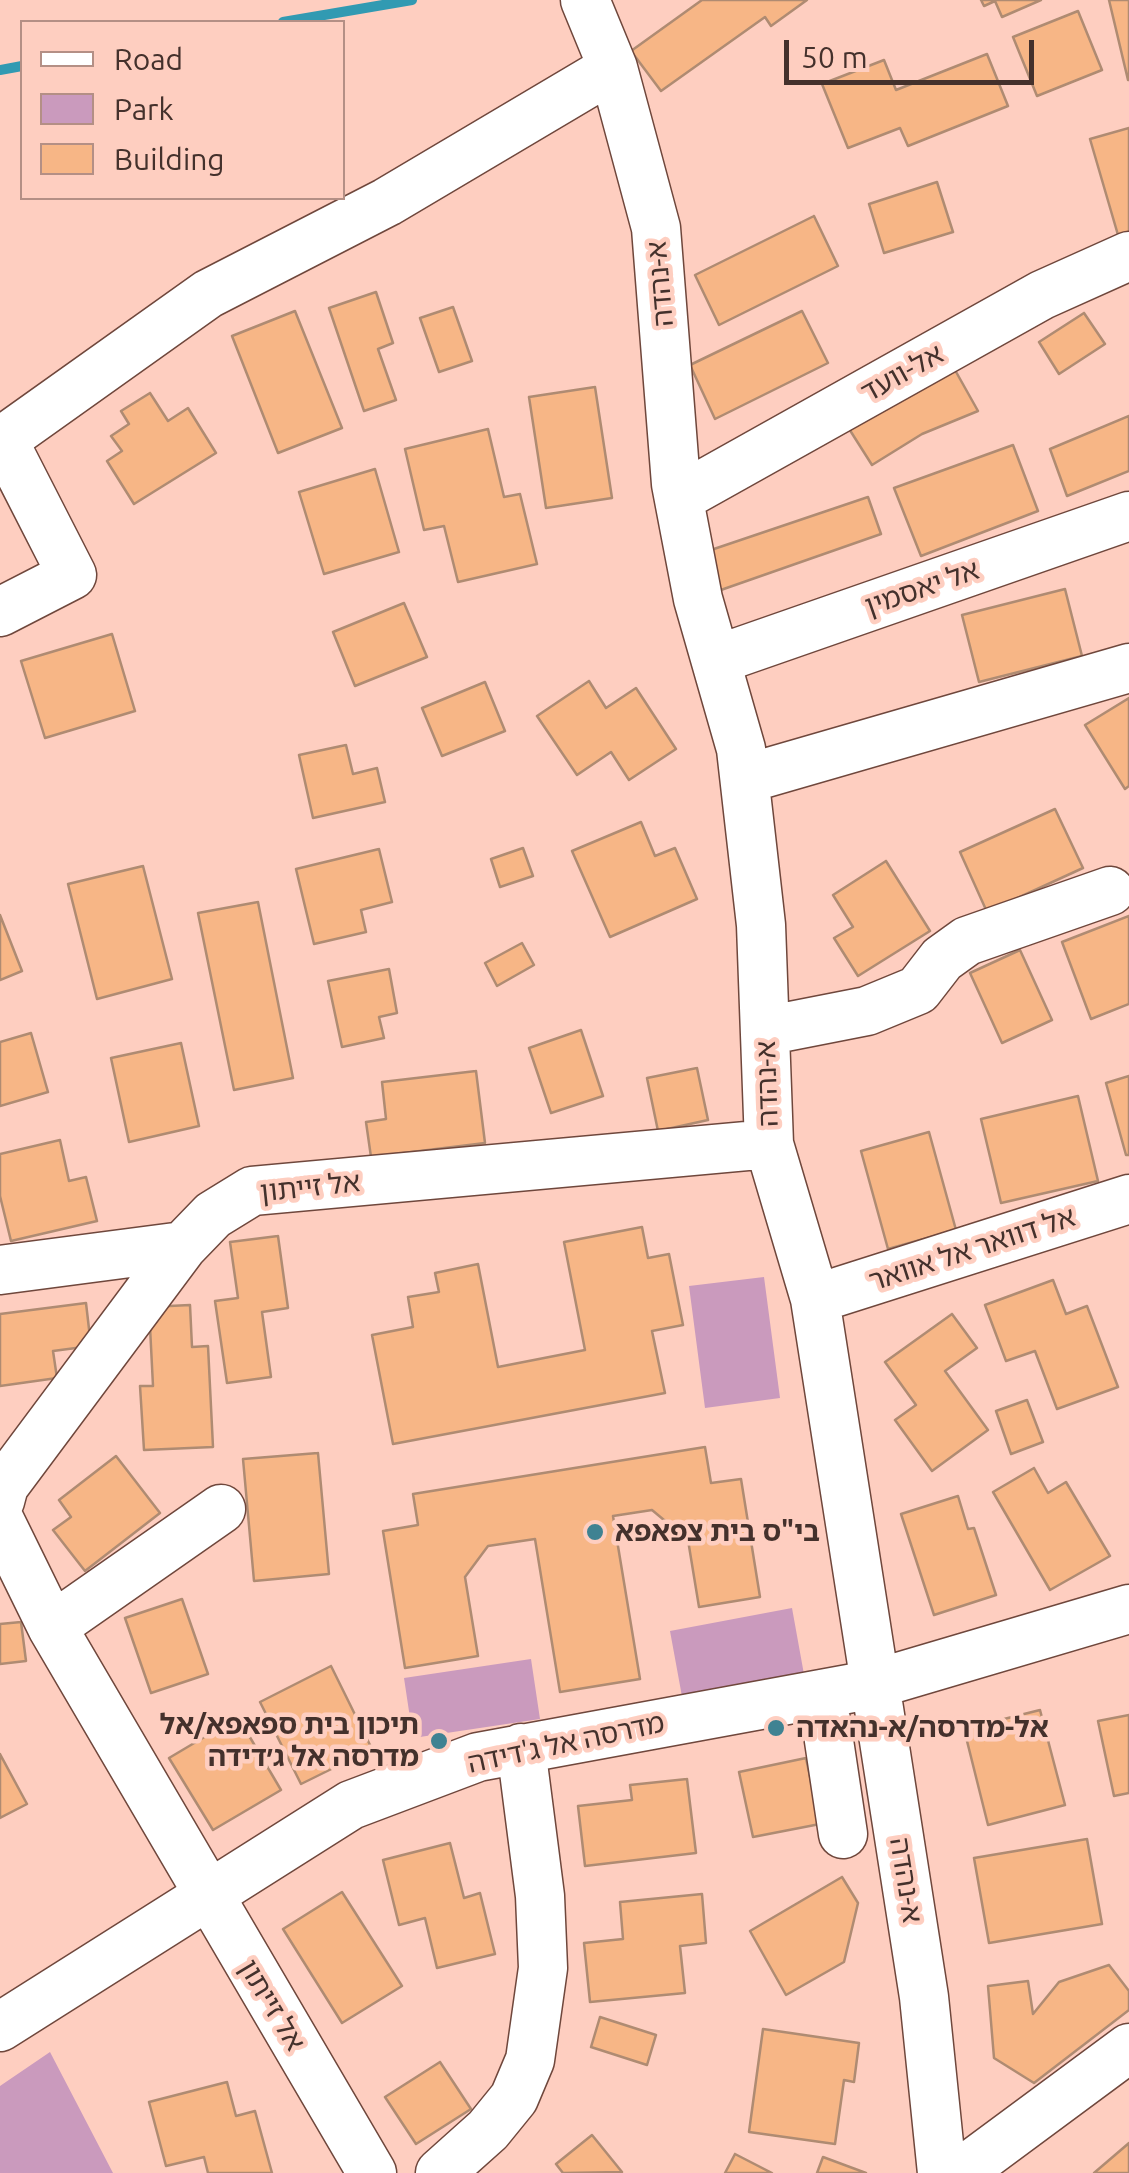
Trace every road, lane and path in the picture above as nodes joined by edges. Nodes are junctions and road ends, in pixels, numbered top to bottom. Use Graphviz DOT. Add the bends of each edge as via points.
graph roads {
  1 [pos="585,0"];
  2 [pos="613,68"];
  3 [pos="1129,256"];
  4 [pos="679,498"];
  5 [pos="1129,516"];
  6 [pos="0,612"];
  7 [pos="716,660"];
  8 [pos="1129,668"];
  9 [pos="744,779"];
  10 [pos="1110,891"];
  11 [pos="765,1031"];
  12 [pos="769,1144"];
  13 [pos="1129,1199"];
  14 [pos="183,1246"];
  15 [pos="0,1270"];
  16 [pos="814,1299"];
  17 [pos="0,1500"];
  18 [pos="221,1509"];
  19 [pos="0,1522"];
  20 [pos="1129,1609"];
  21 [pos="52,1627"];
  22 [pos="875,1684"];
  23 [pos="822,1694"];
  24 [pos="521,1748"];
  25 [pos="843,1834"];
  26 [pos="208,1897"];
  27 [pos="0,2027"];
  28 [pos="1129,2048"];
  29 [pos="372,2173"];
  30 [pos="440,2173"];
  31 [pos="942,2173"];
  32 [pos="960,2173"];
  1 -- 2 [label="street, א-נהדה"];
  2 -- 4 [label="street, א-נהדה" via="656,228"];
  2 -- 6 [label="street" via="387,202 208,294 3,440 72,575"];
  3 -- 4 [label="street, אל-וועד" via="1042,295"];
  4 -- 7 [label="street, א-נהדה"];
  5 -- 7 [label="street, אל יאסמין"];
  7 -- 9 [label="street, א-נהדה"];
  8 -- 9 [label="street"];
  9 -- 11 [label="street, א-נהדה"];
  10 -- 11 [label="street" via="967,941 918,990 867,1010"];
  11 -- 12 [label="street, א-נהדה"];
  12 -- 14 [label="street, אל זייתון" via="252,1191 213,1215"];
  12 -- 16 [label="street, א-נהדה"];
  13 -- 16 [label="street, אל דוואר אל אוואר"];
  14 -- 15 [label="street"];
  14 -- 17 [label="street, אל זייתון"];
  16 -- 22 [label="street, א-נהדה"];
  18 -- 21 [label="street"];
  19 -- 21 [label="street, אל זייתון"];
  20 -- 22 [label="street, מדרסה אל ג'דידה"];
  21 -- 26 [label="street, אל זייתון"];
  22 -- 23 [label="street, מדרסה אל ג'דידה"];
  22 -- 31 [label="street, א-נהדה" via="924,1997"];
  23 -- 24 [label="street, מדרסה אל ג'דידה"];
  23 -- 25 [label="street"];
  24 -- 26 [label="street, מדרסה אל ג'דידה" via="478,1757 351,1805"];
  24 -- 30 [label="street" via="543,1968 530,2060 514,2098"];
  26 -- 27 [label="street, מדרסה אל ג'דידה"];
  26 -- 29 [label="street, אל זייתון"];
  28 -- 32 [label="street"];
}
